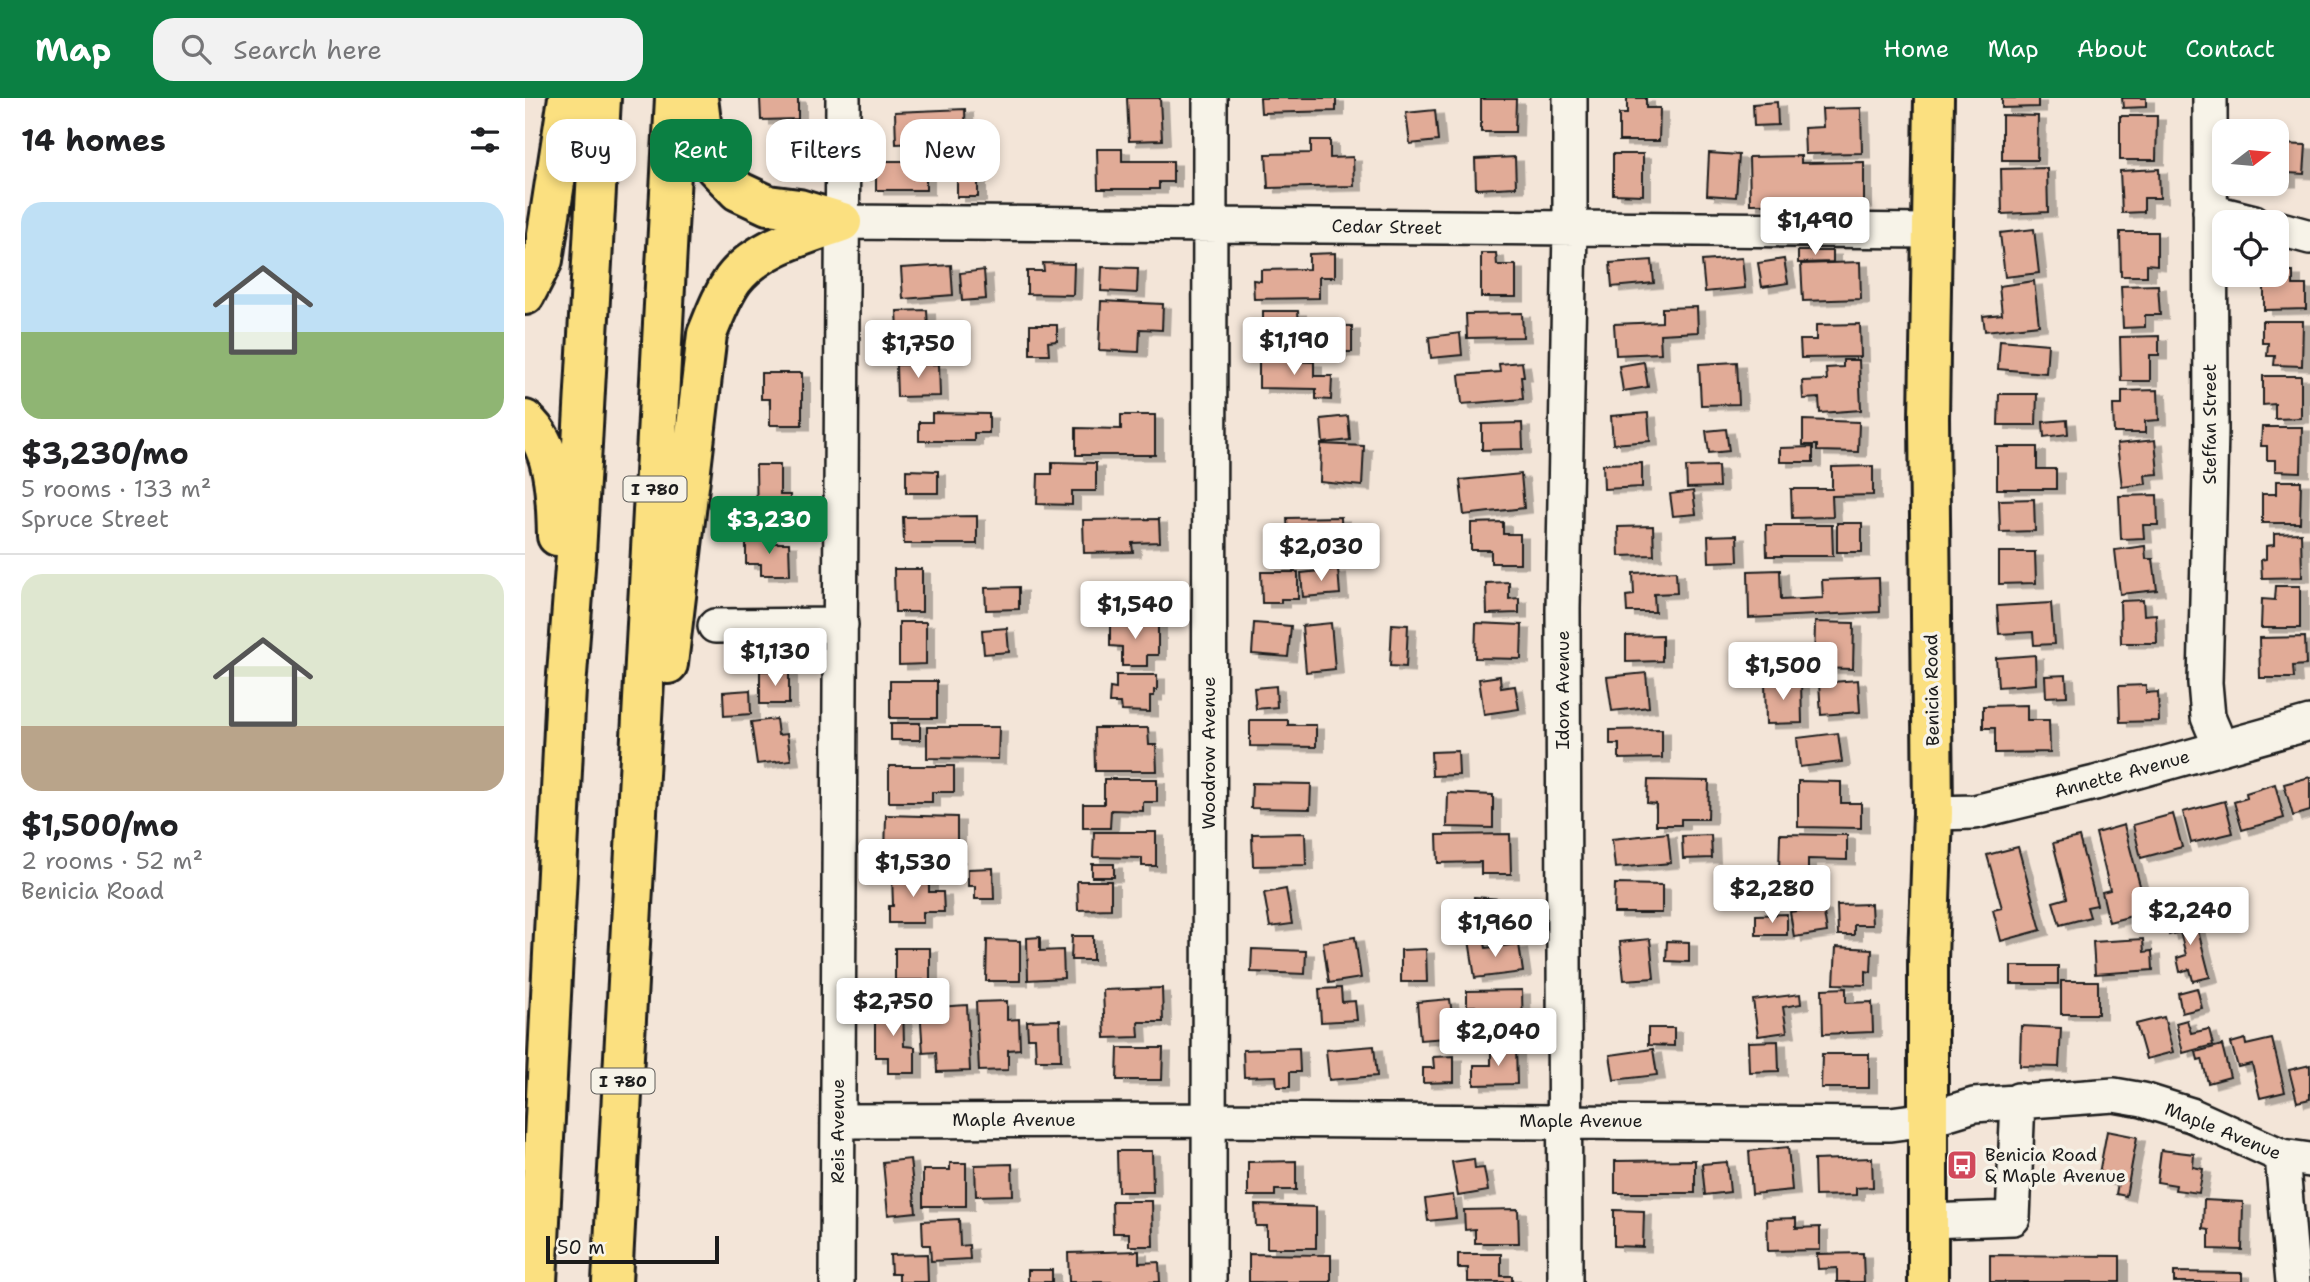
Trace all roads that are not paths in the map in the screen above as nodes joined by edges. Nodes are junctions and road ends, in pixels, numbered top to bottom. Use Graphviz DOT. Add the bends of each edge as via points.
graph roads {
  1 [pos="569,98"];
  2 [pos="601,98"];
  3 [pos="675,98"];
  4 [pos="698,98"];
  5 [pos="843,98"];
  6 [pos="1210,98"];
  7 [pos="1570,98"];
  8 [pos="1934,98"];
  9 [pos="2210,98"];
  10 [pos="2210,211"];
  11 [pos="842,222"];
  12 [pos="1210,225"];
  13 [pos="1570,229"];
  14 [pos="1932,231"];
  15 [pos="2289,231"];
  16 [pos="2310,237"];
  17 [pos="525,295"];
  18 [pos="525,420"];
  19 [pos="841,625"];
  20 [pos="715,626"];
  21 [pos="566,688"];
  22 [pos="2310,723"];
  23 [pos="2221,748"];
  24 [pos="1933,813"];
  25 [pos="635,881"];
  26 [pos="2018,1100"];
  27 [pos="1928,1119"];
  28 [pos="1209,1120"];
  29 [pos="838,1121"];
  30 [pos="1565,1121"];
  31 [pos="2296,1158"];
  32 [pos="1928,1221"];
  33 [pos="537,1282"];
  34 [pos="612,1282"];
  35 [pos="837,1282"];
  36 [pos="1209,1282"];
  37 [pos="1565,1282"];
  38 [pos="1928,1282"];
  39 [pos="2293,1282"];
  1 -- 17 [label="main road" via="543,260"];
  2 -- 21 [label="main road"];
  3 -- 25 [label="main road, I 780"];
  4 -- 11 [label="main road" via="703,138 715,167 738,191 768,205"];
  5 -- 11 [label="street, Reis Avenue"];
  6 -- 12 [label="street, Woodrow Avenue"];
  7 -- 13 [label="street, Idora Avenue"];
  8 -- 14 [label="main road, Benicia Road"];
  9 -- 10 [label="street, Steffan Street"];
  10 -- 23 [label="street, Steffan Street" via="2205,683 2208,717"];
  11 -- 12 [label="street, Cedar Street"];
  11 -- 19 [label="street, Reis Avenue"];
  11 -- 25 [label="main road" via="787,241 759,257 735,278 707,334 664,695"];
  12 -- 13 [label="street, Cedar Street"];
  12 -- 28 [label="street, Woodrow Avenue"];
  13 -- 14 [label="street, Cedar Street"];
  13 -- 30 [label="street, Idora Avenue" via="1563,609"];
  14 -- 24 [label="main road, Benicia Road"];
  15 -- 16 [label="street"];
  18 -- 21 [label="main road" via="546,452 555,493"];
  19 -- 20 [label="street"];
  19 -- 29 [label="street, Reis Avenue"];
  21 -- 33 [label="main road"];
  22 -- 23 [label="street, Annette Avenue"];
  23 -- 24 [label="street, Annette Avenue" via="1975,812"];
  24 -- 27 [label="main road, Benicia Road"];
  25 -- 34 [label="main road, I 780"];
  26 -- 27 [label="street, Maple Avenue" via="1975,1105"];
  26 -- 31 [label="street, Maple Avenue" via="2114,1095 2143,1100"];
  26 -- 32 [label="street" via="2013,1218"];
  27 -- 30 [label="street, Maple Avenue" via="1890,1124"];
  27 -- 32 [label="main road, Benicia Road"];
  28 -- 29 [label="street, Maple Avenue"];
  28 -- 30 [label="street, Maple Avenue"];
  28 -- 36 [label="street, Woodrow Avenue"];
  29 -- 35 [label="street, Reis Avenue"];
  30 -- 37 [label="street, Idora Avenue"];
  31 -- 39 [label="street"];
  32 -- 38 [label="main road, Benicia Road"];
}
